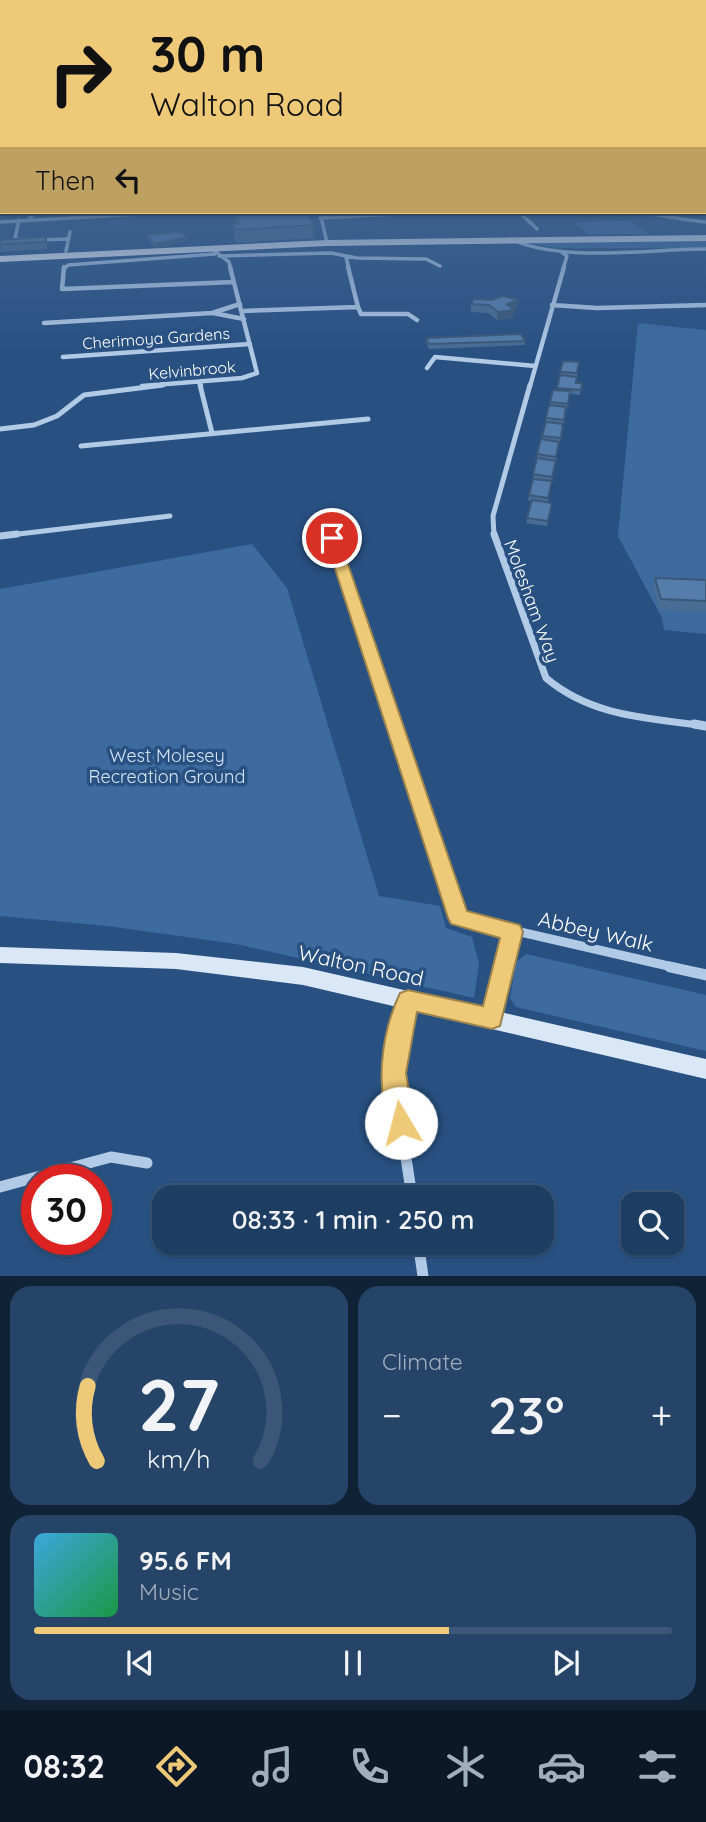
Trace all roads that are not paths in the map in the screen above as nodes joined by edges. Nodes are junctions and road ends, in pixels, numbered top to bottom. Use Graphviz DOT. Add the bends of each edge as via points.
graph roads {
  1 [pos="17,236"];
  2 [pos="68,236"];
  3 [pos="325,236"];
  4 [pos="706,238"];
  5 [pos="67,239"];
  6 [pos="510,239"];
  7 [pos="327,243"];
  8 [pos="706,249"];
  9 [pos="66,251"];
  10 [pos="560,251"];
  11 [pos="215,253"];
  12 [pos="346,257"];
  13 [pos="0,259"];
  14 [pos="440,265"];
  15 [pos="234,282"];
  16 [pos="240,304"];
  17 [pos="552,305"];
  18 [pos="706,305"];
  19 [pos="358,307"];
  20 [pos="243,311"];
  21 [pos="212,313"];
  22 [pos="244,319"];
  23 [pos="417,320"];
  24 [pos="44,323"];
  25 [pos="250,344"];
  26 [pos="63,356"];
  27 [pos="535,366"];
  28 [pos="427,368"];
  29 [pos="200,383"];
  30 [pos="368,419"];
  31 [pos="0,429"];
  32 [pos="212,433"];
  33 [pos="81,446"];
  34 [pos="170,516"];
  35 [pos="0,536"];
  36 [pos="332,538"];
  37 [pos="706,726"];
  38 [pos="512,932"];
  39 [pos="0,955"];
  40 [pos="706,975"];
  41 [pos="408,1000"];
  42 [pos="492,1018"];
  43 [pos="706,1069"];
  44 [pos="147,1163"];
  45 [pos="410,1185"];
  46 [pos="0,1187"];
  47 [pos="420,1255"];
  48 [pos="423,1276"];
  1 -- 5 [label="street" via="16,240"];
  2 -- 5 [label="street"];
  3 -- 7 [label="street"];
  4 -- 6 [label="main road"];
  5 -- 9 [label="street"];
  6 -- 7 [label="main road"];
  6 -- 10 [label="street"];
  7 -- 11 [label="main road"];
  8 -- 10 [label="street"];
  10 -- 17 [label="street, Molesham Way" via="567,256"];
  11 -- 12 [label="street" via="331,253"];
  11 -- 13 [label="main road"];
  11 -- 15 [label="street, Kelvinbrook" via="229,262"];
  11 -- 15 [label="street" via="68,265 62,289"];
  12 -- 14 [label="street" via="417,257"];
  12 -- 19 [label="street"];
  15 -- 16 [label="street, Kelvinbrook"];
  16 -- 20 [label="street, Kelvinbrook"];
  16 -- 21 [label="street"];
  17 -- 18 [label="street"];
  17 -- 27 [label="street, Molesham Way"];
  19 -- 20 [label="street"];
  19 -- 23 [label="street" via="361,314 408,314"];
  20 -- 22 [label="street, Kelvinbrook"];
  21 -- 22 [label="street"];
  21 -- 24 [label="street"];
  22 -- 25 [label="street, Kelvinbrook"];
  25 -- 26 [label="street, Cherimoya Gardens"];
  25 -- 29 [label="street, Kelvinbrook" via="257,373"];
  27 -- 28 [label="street" via="435,357"];
  27 -- 37 [label="street, Molesham Way" via="492,529 546,678 558,691 594,708"];
  29 -- 31 [label="street, Kelvinbrook" via="84,395 57,416 34,425"];
  29 -- 32 [label="street"];
  30 -- 32 [label="street"];
  32 -- 33 [label="street"];
  34 -- 35 [label="street"];
  36 -- 38 [label="street, Abbey Walk" via="458,918"];
  38 -- 40 [label="street, Abbey Walk"];
  38 -- 42 [label="street"];
  39 -- 41 [label="main road, Walton Road" via="236,966"];
  41 -- 42 [label="main road, Walton Road"];
  41 -- 45 [label="street" via="393,1073"];
  42 -- 43 [label="main road, Walton Road"];
  44 -- 46 [label="street" via="111,1157"];
  47 -- 48 [label="street"];
}
